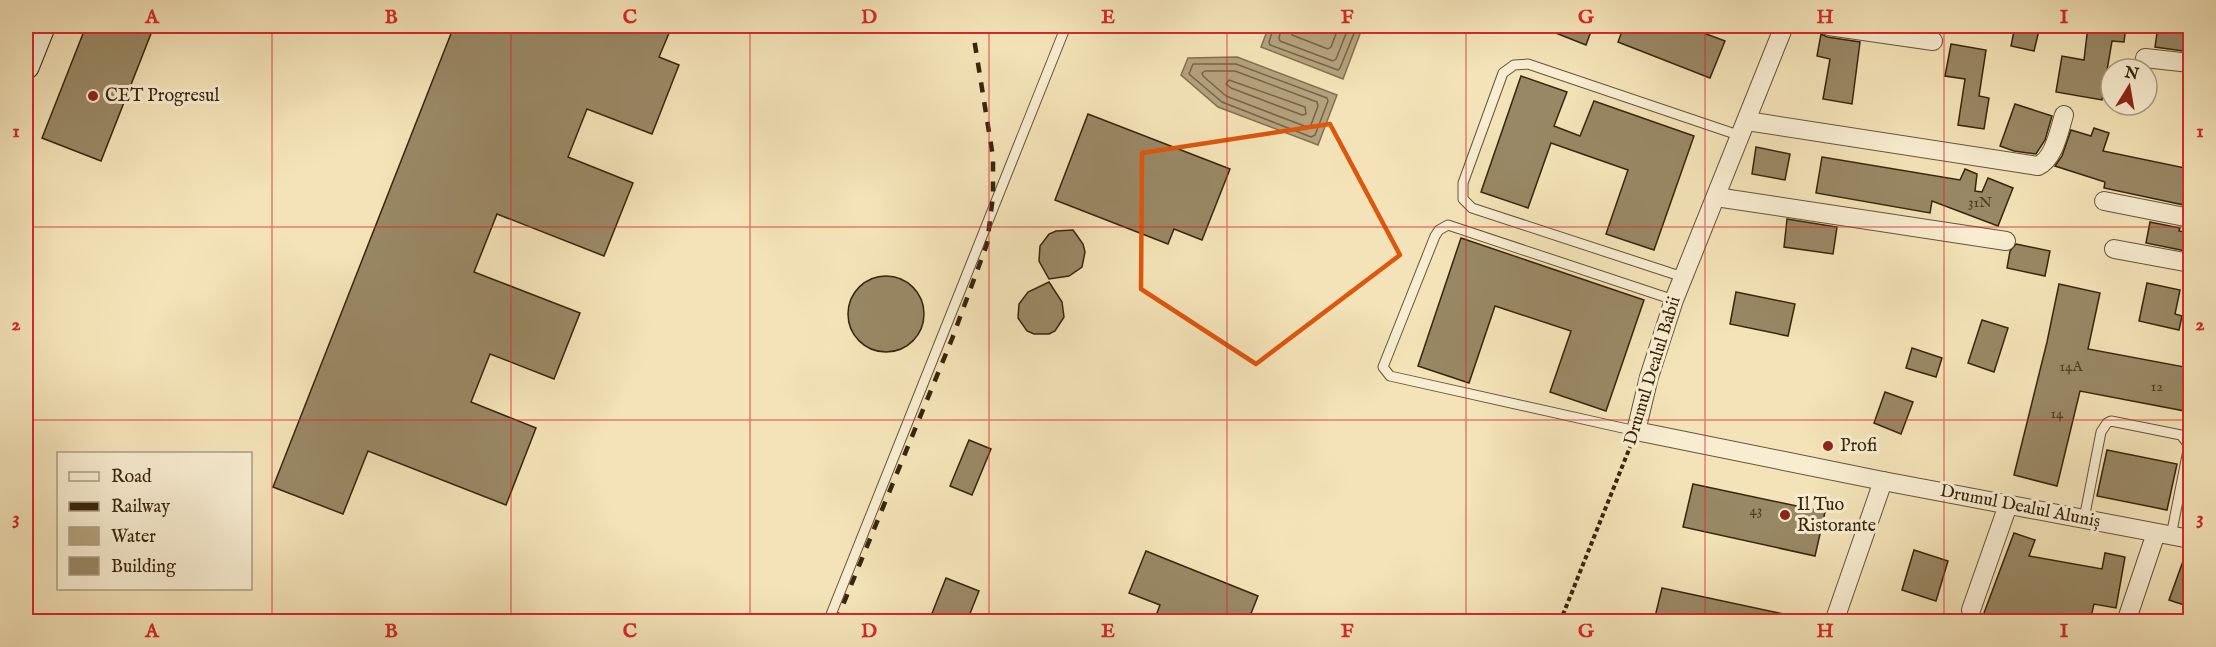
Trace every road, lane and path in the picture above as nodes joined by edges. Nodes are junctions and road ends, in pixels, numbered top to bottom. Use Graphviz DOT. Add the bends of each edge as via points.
graph roads {
  1 [pos="42,26"];
  2 [pos="1066,26"];
  3 [pos="1784,26"];
  4 [pos="1829,26"];
  5 [pos="1933,41"];
  6 [pos="2159,60"];
  7 [pos="2190,63"];
  8 [pos="26,66"];
  9 [pos="2064,116"];
  10 [pos="1744,128"];
  11 [pos="1716,197"];
  12 [pos="2104,201"];
  13 [pos="2190,218"];
  14 [pos="2006,241"];
  15 [pos="2114,249"];
  16 [pos="2190,263"];
  17 [pos="1683,277"];
  18 [pos="1674,300"];
  19 [pos="1636,431"];
  20 [pos="1883,481"];
  21 [pos="2008,505"];
  22 [pos="2084,519"];
  23 [pos="2164,534"];
  24 [pos="2190,539"];
  25 [pos="1971,610"];
  26 [pos="828,621"];
  27 [pos="1560,621"];
  28 [pos="1834,621"];
  29 [pos="2126,621"];
  1 -- 8 [label="street"];
  2 -- 26 [label="lane"];
  3 -- 10 [label="street, Drumul Dealul Babii"];
  4 -- 5 [label="street"];
  6 -- 7 [label="street"];
  9 -- 10 [label="street" via="2050,155 2038,166"];
  10 -- 11 [label="street, Drumul Dealul Babii"];
  10 -- 17 [label="lane" via="1528,64 1514,65 1503,73 1463,183 1463,198 1472,208"];
  11 -- 14 [label="street"];
  11 -- 17 [label="street, Drumul Dealul Babii"];
  12 -- 13 [label="street"];
  15 -- 16 [label="street"];
  17 -- 18 [label="street, Drumul Dealul Babii"];
  18 -- 19 [label="street, Drumul Dealul Babii"];
  18 -- 19 [label="lane" via="1448,225 1435,236 1383,367 1390,376"];
  19 -- 20 [label="street, Drumul Dealul Aluniș"];
  19 -- 27 [label="path, Drumul Dealul Babii"];
  20 -- 21 [label="street, Drumul Dealul Aluniș"];
  20 -- 28 [label="street"];
  21 -- 22 [label="street, Drumul Dealul Aluniș"];
  21 -- 25 [label="street"];
  22 -- 23 [label="street, Drumul Dealul Aluniș"];
  22 -- 23 [label="lane" via="2101,432 2111,421 2186,439 2188,450"];
  23 -- 24 [label="street, Drumul Dealul Aluniș"];
  23 -- 29 [label="street"];
}
